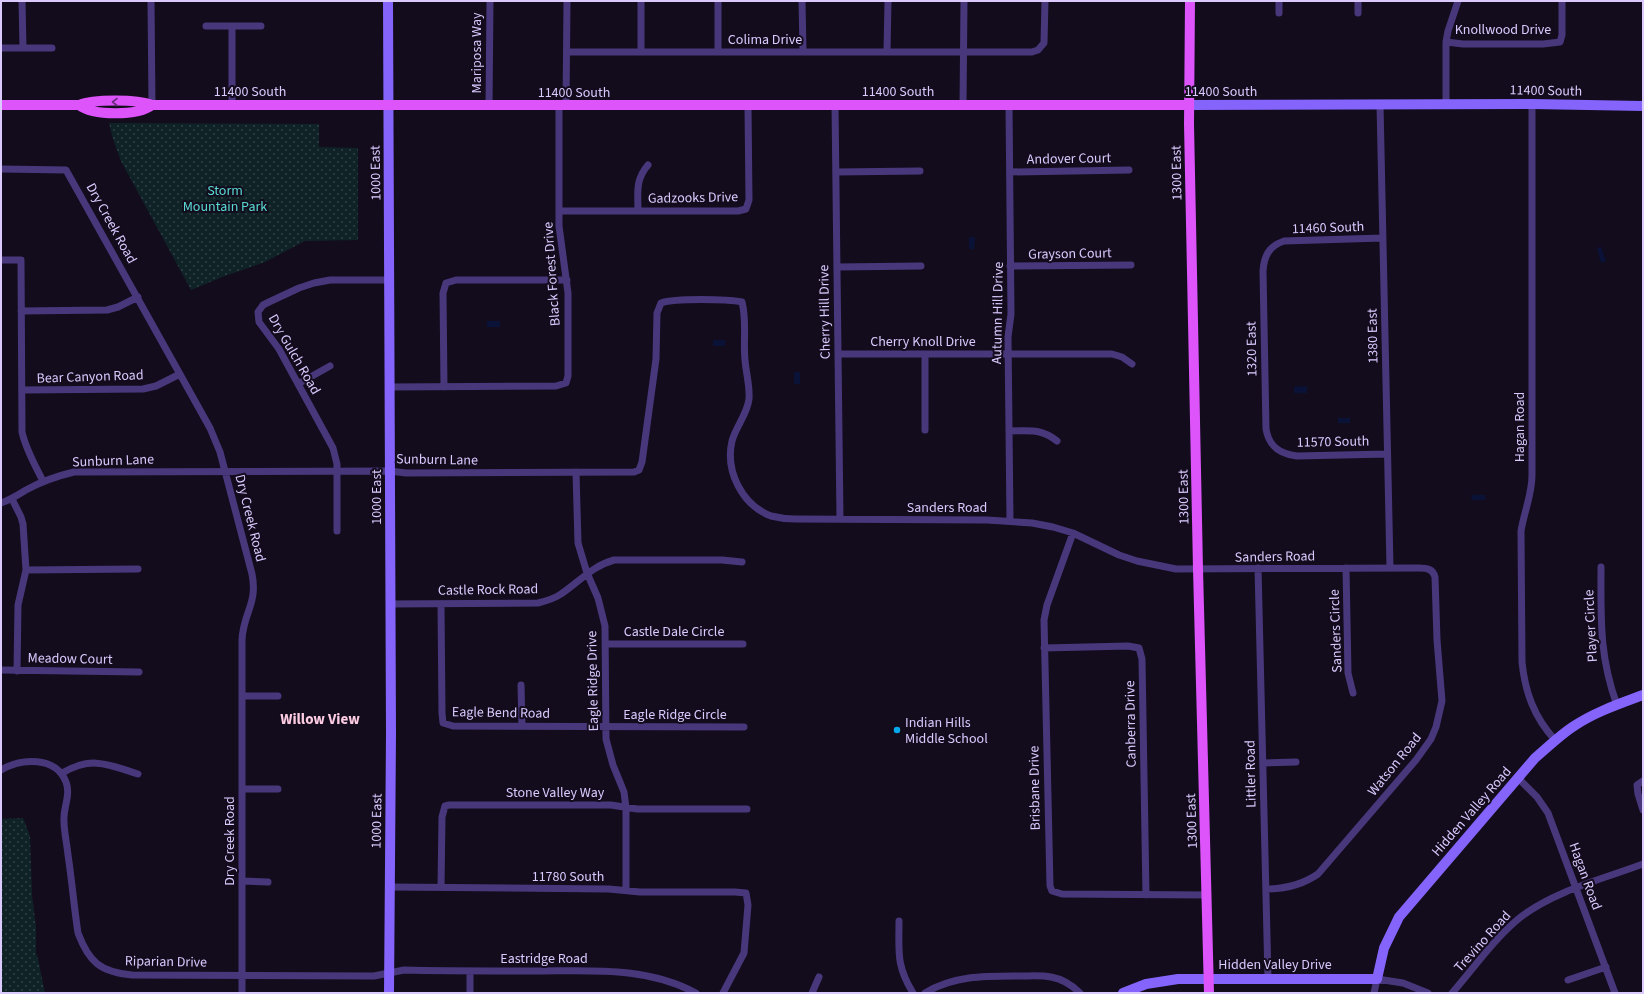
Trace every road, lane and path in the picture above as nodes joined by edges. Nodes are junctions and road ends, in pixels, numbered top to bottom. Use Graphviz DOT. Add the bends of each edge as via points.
graph roads {
  1 [pos="22,1"];
  2 [pos="151,1"];
  3 [pos="388,1"];
  4 [pos="490,1"];
  5 [pos="567,1"];
  6 [pos="641,1"];
  7 [pos="718,1"];
  8 [pos="888,1"];
  9 [pos="964,1"];
  10 [pos="1045,1"];
  11 [pos="1190,1"];
  12 [pos="1278,1"];
  13 [pos="1358,1"];
  14 [pos="1458,1"];
  15 [pos="1562,1"];
  16 [pos="802,2"];
  17 [pos="1278,13"];
  18 [pos="1358,13"];
  19 [pos="206,26"];
  20 [pos="232,26"];
  21 [pos="261,26"];
  22 [pos="1446,42"];
  23 [pos="1,48"];
  24 [pos="23,48"];
  25 [pos="52,48"];
  26 [pos="964,51"];
  27 [pos="567,52"];
  28 [pos="641,52"];
  29 [pos="718,52"];
  30 [pos="803,52"];
  31 [pos="887,52"];
  32 [pos="1380,104"];
  33 [pos="1446,104"];
  34 [pos="1532,104"];
  35 [pos="1,105"];
  36 [pos="152,105"];
  37 [pos="232,105"];
  38 [pos="835,105"];
  39 [pos="963,105"];
  40 [pos="1009,105"];
  41 [pos="1189,105"];
  42 [pos="389,106"];
  43 [pos="490,106"];
  44 [pos="563,106"];
  45 [pos="748,106"];
  46 [pos="1643,106"];
  47 [pos="648,165"];
  48 [pos="1,169"];
  49 [pos="1129,170"];
  50 [pos="920,171"];
  51 [pos="836,172"];
  52 [pos="1010,172"];
  53 [pos="560,211"];
  54 [pos="638,211"];
  55 [pos="1383,238"];
  56 [pos="1274,246"];
  57 [pos="1,260"];
  58 [pos="1131,265"];
  59 [pos="921,266"];
  60 [pos="1010,266"];
  61 [pos="837,267"];
  62 [pos="390,280"];
  63 [pos="567,280"];
  64 [pos="138,297"];
  65 [pos="661,303"];
  66 [pos="22,311"];
  67 [pos="838,354"];
  68 [pos="924,354"];
  69 [pos="1009,354"];
  70 [pos="1132,364"];
  71 [pos="330,366"];
  72 [pos="180,374"];
  73 [pos="298,384"];
  74 [pos="390,387"];
  75 [pos="444,387"];
  76 [pos="22,390"];
  77 [pos="925,430"];
  78 [pos="1010,431"];
  79 [pos="1057,441"];
  80 [pos="1279,452"];
  81 [pos="1387,454"];
  82 [pos="226,471"];
  83 [pos="337,471"];
  84 [pos="390,471"];
  85 [pos="576,472"];
  86 [pos="43,481"];
  87 [pos="12,499"];
  88 [pos="1,503"];
  89 [pos="840,519"];
  90 [pos="1010,520"];
  91 [pos="337,531"];
  92 [pos="1073,533"];
  93 [pos="742,562"];
  94 [pos="1390,567"];
  95 [pos="1601,567"];
  96 [pos="1258,568"];
  97 [pos="1346,568"];
  98 [pos="138,569"];
  99 [pos="1198,569"];
  100 [pos="26,570"];
  101 [pos="1432,571"];
  102 [pos="587,573"];
  103 [pos="391,604"];
  104 [pos="441,604"];
  105 [pos="606,644"];
  106 [pos="743,644"];
  107 [pos="1044,648"];
  108 [pos="1,670"];
  109 [pos="17,670"];
  110 [pos="139,672"];
  111 [pos="521,685"];
  112 [pos="1354,693"];
  113 [pos="1643,695"];
  114 [pos="242,696"];
  115 [pos="278,696"];
  116 [pos="1617,705"];
  117 [pos="522,726"];
  118 [pos="606,726"];
  119 [pos="744,727"];
  120 [pos="1555,740"];
  121 [pos="1296,762"];
  122 [pos="1263,763"];
  123 [pos="1,770"];
  124 [pos="62,773"];
  125 [pos="138,774"];
  126 [pos="1518,777"];
  127 [pos="1643,781"];
  128 [pos="242,789"];
  129 [pos="278,789"];
  130 [pos="626,808"];
  131 [pos="747,809"];
  132 [pos="1643,810"];
  133 [pos="1643,864"];
  134 [pos="242,881"];
  135 [pos="268,882"];
  136 [pos="389,887"];
  137 [pos="441,887"];
  138 [pos="1577,888"];
  139 [pos="1266,889"];
  140 [pos="626,890"];
  141 [pos="1146,895"];
  142 [pos="1207,895"];
  143 [pos="899,921"];
  144 [pos="1606,967"];
  145 [pos="470,971"];
  146 [pos="389,973"];
  147 [pos="242,975"];
  148 [pos="819,977"];
  149 [pos="1209,978"];
  150 [pos="1268,978"];
  151 [pos="1377,979"];
  152 [pos="1568,980"];
  153 [pos="242,993"];
  154 [pos="389,993"];
  155 [pos="470,993"];
  156 [pos="696,993"];
  157 [pos="723,993"];
  158 [pos="812,993"];
  159 [pos="913,993"];
  160 [pos="925,993"];
  161 [pos="1080,993"];
  162 [pos="1124,993"];
  163 [pos="1209,993"];
  164 [pos="1374,993"];
  165 [pos="1428,993"];
  166 [pos="1452,993"];
  167 [pos="1615,993"];
  1 -- 24 [label="street"];
  2 -- 36 [label="street"];
  3 -- 42 [label="street, 1000 East"];
  4 -- 43 [label="street, Mariposa Way"];
  5 -- 27 [label="street, Black Forest Drive"];
  6 -- 28 [label="street"];
  7 -- 29 [label="street"];
  8 -- 31 [label="street"];
  9 -- 26 [label="street"];
  10 -- 26 [label="street, Colima Drive" via="1044,40 1038,50"];
  11 -- 41 [label="main road, 1300 East"];
  12 -- 17 [label="street"];
  13 -- 18 [label="street"];
  14 -- 22 [label="street"];
  15 -- 22 [label="street, Knollwood Drive" via="1560,42"];
  16 -- 30 [label="street"];
  19 -- 20 [label="street"];
  20 -- 21 [label="street"];
  20 -- 37 [label="street"];
  22 -- 33 [label="street"];
  23 -- 24 [label="street"];
  24 -- 25 [label="street"];
  26 -- 31 [label="street, Colima Drive"];
  26 -- 39 [label="street"];
  27 -- 28 [label="street, Colima Drive"];
  27 -- 44 [label="street, Black Forest Drive"];
  28 -- 29 [label="street, Colima Drive"];
  29 -- 30 [label="street, Colima Drive"];
  30 -- 31 [label="street, Colima Drive"];
  32 -- 33 [label="street, 11400 South"];
  32 -- 41 [label="street, 11400 South"];
  32 -- 55 [label="street, 1380 East"];
  33 -- 34 [label="street, 11400 South"];
  34 -- 46 [label="street, 11400 South"];
  34 -- 120 [label="street, Hagan Road" via="1532,475 1531,496 1521,531 1522,662 1529,699 1536,715"];
  35 -- 36 [label="main road, 11400 South" via="140,102"];
  36 -- 37 [label="main road, 11400 South"];
  37 -- 42 [label="main road, 11400 South"];
  38 -- 39 [label="main road, 11400 South"];
  38 -- 45 [label="main road, 11400 South"];
  38 -- 51 [label="street, Cherry Hill Drive"];
  39 -- 40 [label="main road, 11400 South"];
  40 -- 41 [label="main road, 11400 South"];
  40 -- 52 [label="street, Autumn Hill Drive"];
  41 -- 99 [label="main road, 1300 East"];
  42 -- 43 [label="main road, 11400 South"];
  42 -- 62 [label="street, 1000 East"];
  43 -- 44 [label="main road, 11400 South"];
  44 -- 45 [label="main road, 11400 South"];
  44 -- 53 [label="street, Black Forest Drive"];
  45 -- 54 [label="street, Gadzooks Drive" via="749,200 746,208 738,211"];
  47 -- 54 [label="street" via="641,173 638,183"];
  48 -- 64 [label="street, Dry Creek Road" via="66,170"];
  49 -- 52 [label="street, Andover Court"];
  50 -- 51 [label="street"];
  51 -- 61 [label="street, Cherry Hill Drive"];
  52 -- 60 [label="street, Autumn Hill Drive"];
  53 -- 54 [label="street, Gadzooks Drive"];
  53 -- 63 [label="street, Black Forest Drive" via="560,240"];
  55 -- 56 [label="street, 11460 South" via="1289,240"];
  55 -- 81 [label="street, 1380 East"];
  56 -- 80 [label="street, 1320 East" via="1265,256 1263,271 1266,429 1270,442"];
  57 -- 66 [label="street" via="22,260"];
  58 -- 60 [label="street, Grayson Court"];
  59 -- 61 [label="street"];
  60 -- 69 [label="street, Autumn Hill Drive"];
  61 -- 67 [label="street, Cherry Hill Drive"];
  62 -- 73 [label="street, Dry Gulch Road" via="330,280 314,283 263,305 258,312 259,322 279,348"];
  62 -- 74 [label="street, 1000 East"];
  63 -- 75 [label="street, Black Forest Drive" via="566,383 556,386"];
  63 -- 75 [label="street" via="456,280 446,283 443,293"];
  64 -- 66 [label="street" via="107,310"];
  64 -- 72 [label="street, Dry Creek Road"];
  65 -- 85 [label="street, Sunburn Lane" via="657,313 656,359 639,470"];
  65 -- 89 [label="street, Sanders Road" via="731,300 742,302 749,393 746,410 732,441 730,453 734,479 748,501 772,516"];
  66 -- 76 [label="street"];
  67 -- 68 [label="street, Cherry Knoll Drive"];
  67 -- 89 [label="street, Cherry Hill Drive"];
  68 -- 69 [label="street, Cherry Knoll Drive"];
  68 -- 77 [label="street"];
  69 -- 70 [label="street, Cherry Knoll Drive" via="1112,354"];
  69 -- 78 [label="street, Autumn Hill Drive"];
  71 -- 73 [label="street"];
  72 -- 76 [label="street, Bear Canyon Road" via="156,386 143,389"];
  72 -- 82 [label="street, Dry Creek Road" via="213,434"];
  73 -- 83 [label="street, Dry Gulch Road" via="334,448"];
  74 -- 75 [label="street, Black Forest Drive"];
  74 -- 84 [label="street, 1000 East"];
  76 -- 86 [label="street" via="22,432"];
  78 -- 79 [label="street" via="1037,431 1048,434"];
  78 -- 90 [label="street, Autumn Hill Drive"];
  80 -- 81 [label="street, 11570 South" via="1297,456"];
  81 -- 94 [label="street, 1380 East"];
  82 -- 83 [label="street, Sunburn Lane"];
  82 -- 86 [label="street, Sunburn Lane" via="74,472"];
  82 -- 114 [label="street, Dry Creek Road" via="254,583 253,601 242,632"];
  83 -- 84 [label="street, Sunburn Lane"];
  83 -- 91 [label="street, Dry Gulch Road"];
  84 -- 85 [label="street, Sunburn Lane"];
  84 -- 103 [label="street, 1000 East"];
  85 -- 102 [label="street, Eagle Ridge Drive" via="578,543"];
  86 -- 87 [label="street, Sunburn Lane"];
  87 -- 88 [label="street, Sunburn Lane"];
  87 -- 100 [label="street" via="23,524"];
  89 -- 90 [label="street, Sanders Road"];
  90 -- 92 [label="street, Sanders Road"];
  92 -- 99 [label="street, Sanders Road" via="1137,561 1176,569"];
  92 -- 107 [label="street, Brisbane Drive" via="1047,605"];
  93 -- 102 [label="street, Castle Rock Road" via="614,560"];
  94 -- 97 [label="street, Sanders Road"];
  94 -- 101 [label="street, Sanders Road" via="1424,568"];
  95 -- 116 [label="street, Player Circle" via="1601,642 1607,675"];
  96 -- 97 [label="street, Sanders Road"];
  96 -- 99 [label="street, Sanders Road"];
  96 -- 122 [label="street, Littler Road"];
  97 -- 112 [label="street, Sanders Circle" via="1348,674"];
  98 -- 100 [label="street"];
  99 -- 142 [label="main road, 1300 East"];
  100 -- 109 [label="street" via="18,605"];
  101 -- 139 [label="street, Watson Road" via="1435,577 1442,701 1431,739 1318,874 1300,884"];
  102 -- 104 [label="street, Castle Rock Road" via="561,594 538,603"];
  102 -- 105 [label="street, Eagle Ridge Drive" via="602,611"];
  103 -- 104 [label="street, Castle Rock Road"];
  103 -- 136 [label="street, 1000 East"];
  104 -- 117 [label="street, Eagle Bend Road" via="443,723 453,726"];
  105 -- 106 [label="street, Castle Dale Circle"];
  105 -- 118 [label="street, Eagle Ridge Drive"];
  107 -- 141 [label="street, Brisbane Drive" via="1052,891 1062,894"];
  107 -- 141 [label="street, Canberra Drive" via="1139,648 1142,659"];
  108 -- 109 [label="street, Meadow Court"];
  109 -- 110 [label="street, Meadow Court"];
  111 -- 117 [label="street"];
  113 -- 116 [label="street, Hidden Valley Road"];
  114 -- 115 [label="street"];
  114 -- 128 [label="street, Dry Creek Road"];
  116 -- 120 [label="street, Hidden Valley Road" via="1588,718"];
  117 -- 118 [label="street, Eagle Bend Road"];
  118 -- 119 [label="street, Eagle Ridge Circle"];
  118 -- 130 [label="street, Eagle Ridge Drive" via="608,752 624,792"];
  120 -- 126 [label="street, Hidden Valley Road"];
  121 -- 122 [label="street"];
  122 -- 139 [label="street, Littler Road"];
  123 -- 124 [label="street" via="20,762 41,762"];
  124 -- 125 [label="street" via="75,766 98,763"];
  124 -- 147 [label="street, Riparian Drive" via="68,792 64,822 78,933 95,964 113,972 132,975"];
  126 -- 138 [label="street, Hagan Road" via="1537,796 1548,814"];
  126 -- 151 [label="street, Hidden Valley Road" via="1399,917 1384,948"];
  127 -- 132 [label="street" via="1637,785"];
  128 -- 129 [label="street"];
  128 -- 134 [label="street, Dry Creek Road"];
  130 -- 131 [label="street, Stone Valley Way"];
  130 -- 137 [label="street, Stone Valley Way" via="611,805 445,806 442,817"];
  130 -- 140 [label="street, Eagle Ridge Drive"];
  133 -- 138 [label="street, Trevino Road"];
  134 -- 135 [label="street"];
  134 -- 147 [label="street, Dry Creek Road"];
  136 -- 137 [label="street, 11780 South"];
  136 -- 146 [label="street, 1000 East"];
  137 -- 140 [label="street, 11780 South"];
  138 -- 144 [label="street, Hagan Road"];
  138 -- 166 [label="street, Trevino Road" via="1550,899 1521,917"];
  139 -- 150 [label="street, Littler Road"];
  140 -- 157 [label="street, 11780 South" via="746,893 748,905 744,952"];
  141 -- 142 [label="street, Brisbane Drive"];
  142 -- 149 [label="main road, 1300 East"];
  143 -- 159 [label="street" via="900,965"];
  144 -- 152 [label="street"];
  144 -- 167 [label="street, Hagan Road"];
  145 -- 146 [label="street, Eastridge Road" via="404,970"];
  145 -- 155 [label="street"];
  145 -- 156 [label="street, Eastridge Road" via="631,972 667,980"];
  146 -- 147 [label="street, Riparian Drive" via="374,976"];
  146 -- 154 [label="street, 1000 East"];
  147 -- 153 [label="street, Dry Creek Road"];
  148 -- 158 [label="street"];
  149 -- 150 [label="street, Hidden Valley Drive"];
  149 -- 162 [label="street, Hidden Valley Drive" via="1178,978 1141,986"];
  149 -- 163 [label="main road, 1300 East"];
  150 -- 151 [label="street, Hidden Valley Drive"];
  151 -- 164 [label="street, Hidden Valley Road"];
  151 -- 165 [label="street, Hidden Valley Drive" via="1403,983"];
  160 -- 161 [label="street" via="951,982 991,976 1050,976 1067,983"];
}
